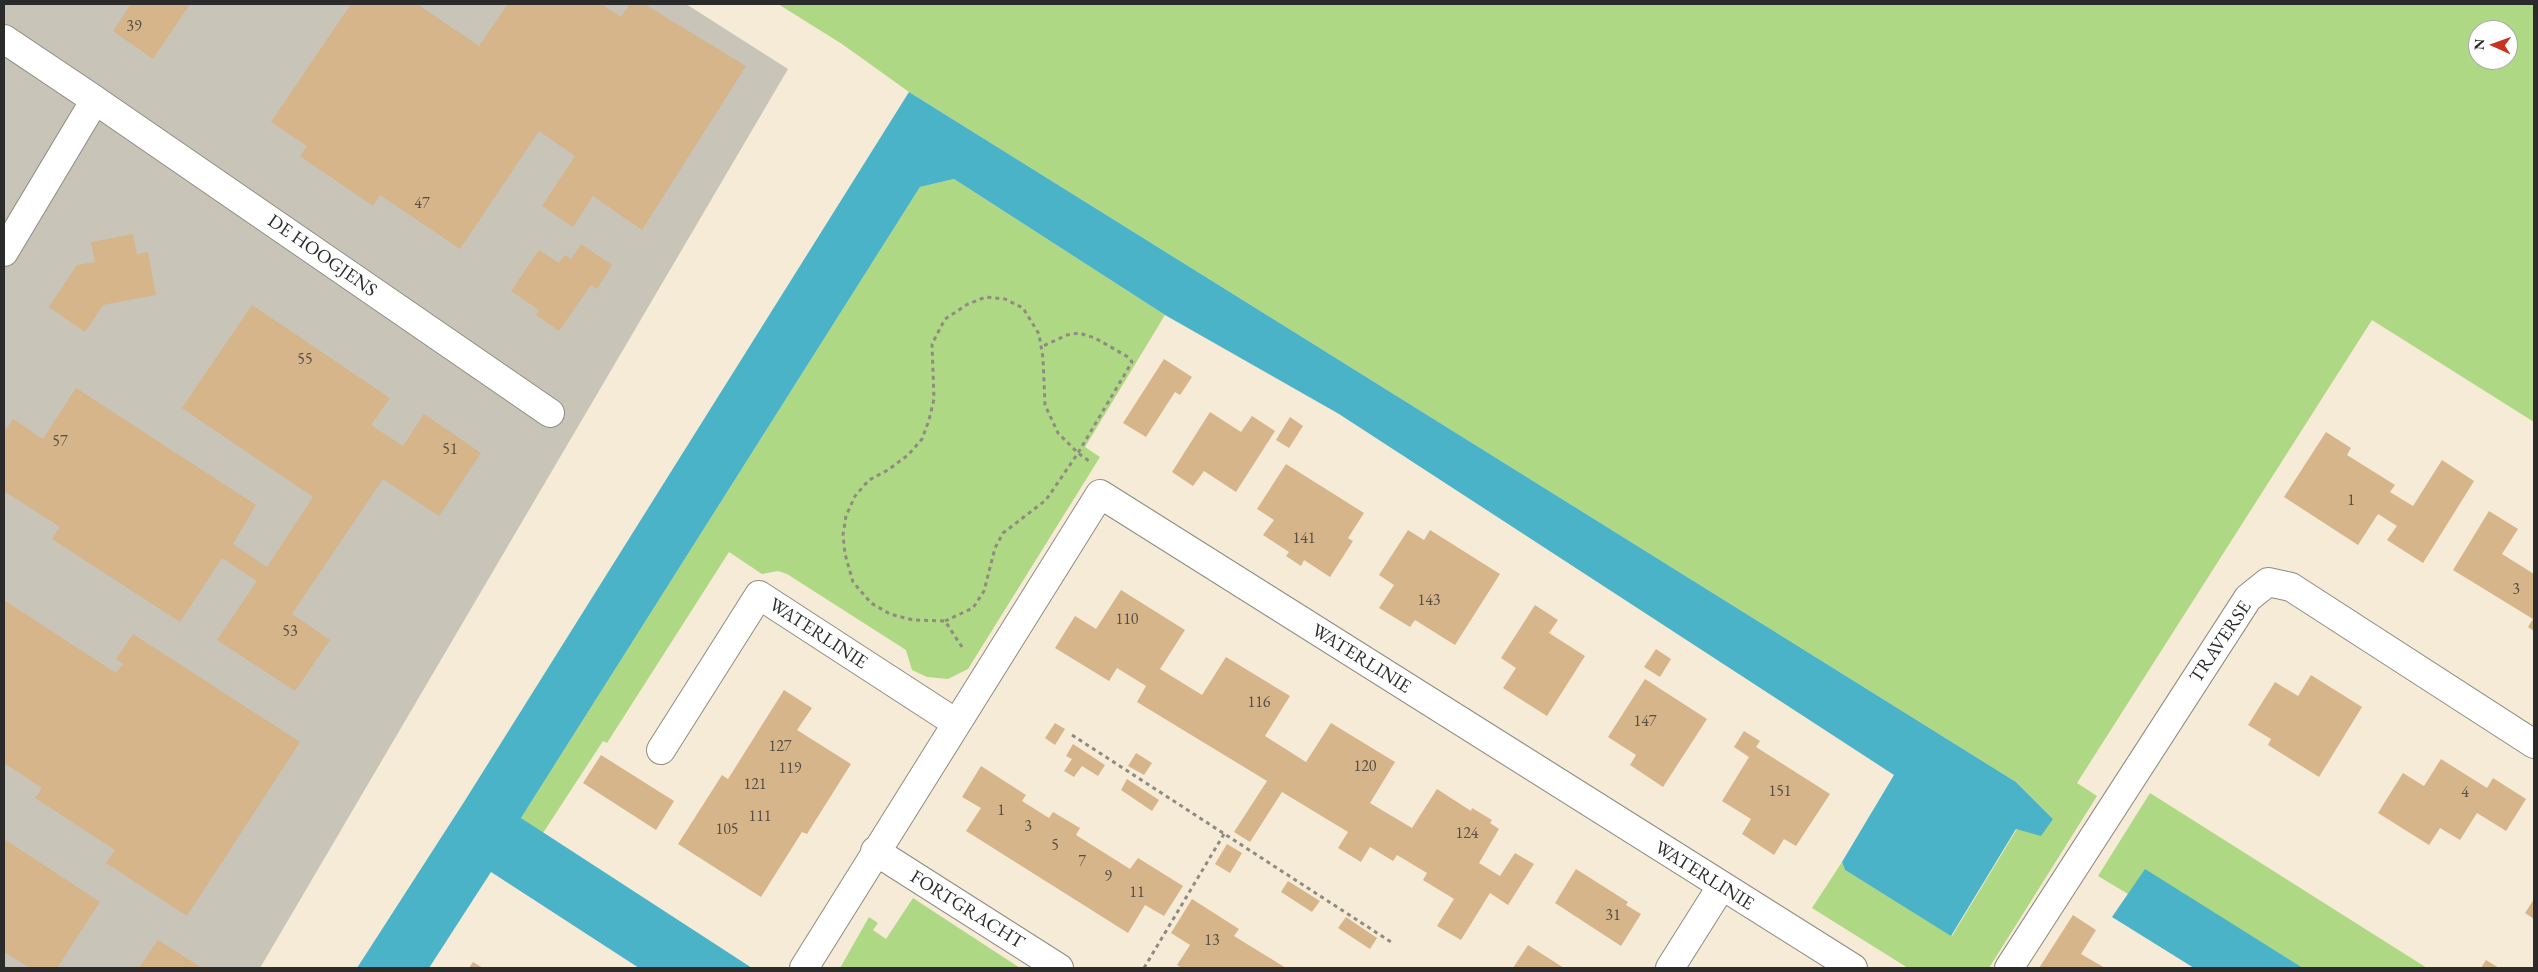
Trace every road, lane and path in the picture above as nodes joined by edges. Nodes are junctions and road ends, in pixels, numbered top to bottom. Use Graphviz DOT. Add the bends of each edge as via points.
graph roads {
  1 [pos="4,39"];
  2 [pos="95,100"];
  3 [pos="4,252"];
  4 [pos="1041,347"];
  5 [pos="550,413"];
  6 [pos="1078,453"];
  7 [pos="1100,494"];
  8 [pos="945,621"];
  9 [pos="989,670"];
  10 [pos="956,723"];
  11 [pos="1072,735"];
  12 [pos="2534,744"];
  13 [pos="661,750"];
  14 [pos="1224,834"];
  15 [pos="875,851"];
  16 [pos="1721,887"];
  17 [pos="1392,942"];
  18 [pos="806,966"];
  19 [pos="1059,968"];
  20 [pos="1144,968"];
  21 [pos="1670,968"];
  22 [pos="1853,968"];
  23 [pos="2009,968"];
  1 -- 2 [label="street, DE HOOGJENS"];
  2 -- 3 [label="street"];
  2 -- 5 [label="street, DE HOOGJENS"];
  4 -- 6 [label="path" via="1045,405 1058,434"];
  4 -- 6 [label="path" via="1067,335 1080,333 1095,338 1132,362"];
  4 -- 8 [label="path" via="1039,334 1023,308 1005,299 986,298 968,304 945,319 932,344 934,399 922,439 908,455 869,480 855,496 846,516 845,554 853,582 871,603 890,614 913,620"];
  6 -- 7 [label="path" via="1101,468"];
  6 -- 8 [label="path" via="1046,500 1004,533 995,548 984,591 973,608"];
  7 -- 9 [label="street"];
  7 -- 16 [label="street, WATERLINIE"];
  8 -- 9 [label="path" via="962,648"];
  9 -- 10 [label="street"];
  10 -- 13 [label="street, WATERLINIE" via="759,596"];
  10 -- 15 [label="street"];
  11 -- 14 [label="path"];
  12 -- 23 [label="street, TRAVERSE" via="2291,587 2268,582 2248,598"];
  14 -- 17 [label="path"];
  14 -- 20 [label="path"];
  15 -- 18 [label="street"];
  15 -- 19 [label="street, FORTGRACHT"];
  16 -- 21 [label="street"];
  16 -- 22 [label="street, WATERLINIE"];
}
